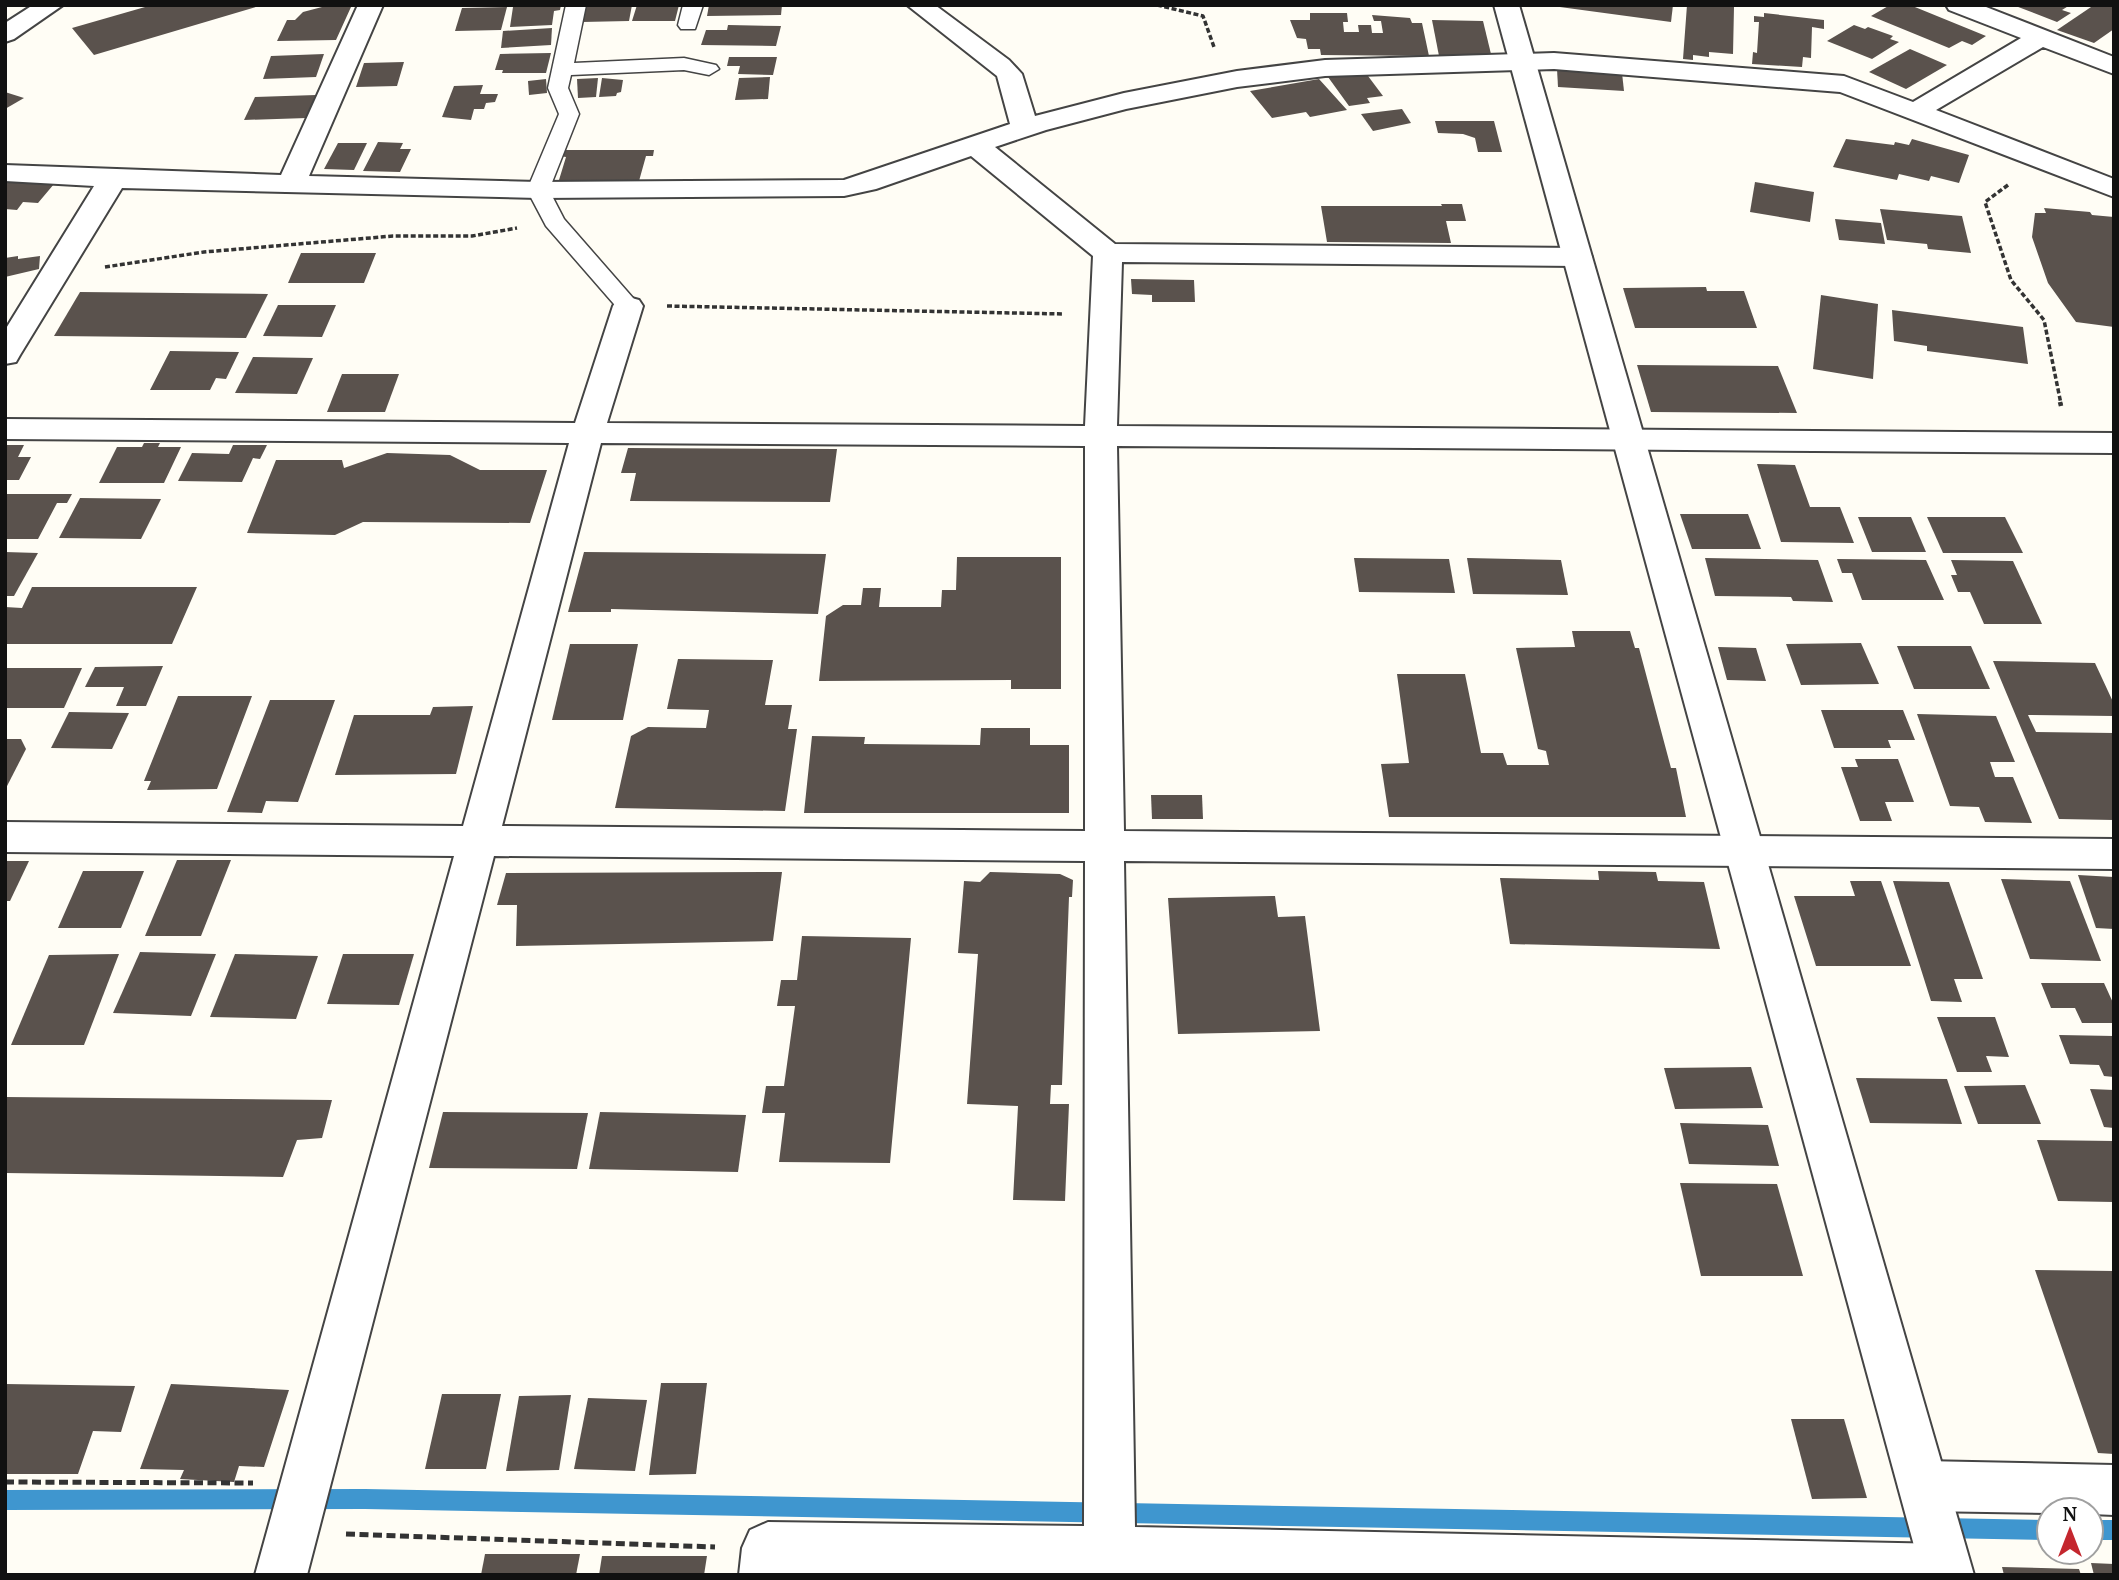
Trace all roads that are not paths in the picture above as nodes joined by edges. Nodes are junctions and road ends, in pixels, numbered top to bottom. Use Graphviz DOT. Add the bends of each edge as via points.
graph roads {
  1 [pos="51,5"];
  2 [pos="371,5"];
  3 [pos="576,5"];
  4 [pos="693,5"];
  5 [pos="919,5"];
  6 [pos="1506,5"];
  7 [pos="1958,5"];
  8 [pos="688,25"];
  9 [pos="5,34"];
  10 [pos="2040,38"];
  11 [pos="1522,62"];
  12 [pos="2114,66"];
  13 [pos="562,69"];
  14 [pos="709,69"];
  15 [pos="1919,110"];
  16 [pos="1025,128"];
  17 [pos="974,144"];
  18 [pos="5,173"];
  19 [pos="113,179"];
  20 [pos="292,182"];
  21 [pos="2114,189"];
  22 [pos="538,190"];
  23 [pos="1108,253"];
  24 [pos="1577,257"];
  25 [pos="628,306"];
  26 [pos="5,355"];
  27 [pos="5,429"];
  28 [pos="589,432"];
  29 [pos="1101,436"];
  30 [pos="1629,439"];
  31 [pos="2114,443"];
  32 [pos="5,837"];
  33 [pos="481,840"];
  34 [pos="1104,845"];
  35 [pos="1744,849"];
  36 [pos="2114,853"];
  37 [pos="2114,1490"];
  38 [pos="1937,1536"];
  39 [pos="1110,1552"];
  40 [pos="767,1562"];
  41 [pos="281,1575"];
  1 -- 9 [label="street"];
  2 -- 20 [label="street"];
  3 -- 13 [label="lane"];
  4 -- 8 [label="lane"];
  5 -- 16 [label="street" via="1009,74"];
  6 -- 11 [label="street"];
  7 -- 10 [label="street"];
  10 -- 12 [label="street"];
  10 -- 15 [label="street"];
  11 -- 15 [label="street" via="1844,84"];
  11 -- 16 [label="street" via="1325,68 1237,79 1124,101"];
  11 -- 24 [label="street"];
  13 -- 14 [label="lane" via="684,64"];
  13 -- 22 [label="lane" via="558,88 569,114"];
  15 -- 21 [label="street"];
  16 -- 17 [label="street"];
  17 -- 22 [label="street" via="844,188"];
  17 -- 23 [label="street"];
  18 -- 19 [label="street"];
  19 -- 20 [label="street"];
  19 -- 26 [label="street"];
  20 -- 22 [label="street"];
  22 -- 25 [label="lane" via="554,221"];
  23 -- 24 [label="street"];
  23 -- 29 [label="street"];
  24 -- 30 [label="street"];
  25 -- 28 [label="street"];
  27 -- 28 [label="street"];
  28 -- 29 [label="street"];
  28 -- 33 [label="street"];
  29 -- 30 [label="street"];
  29 -- 34 [label="street"];
  30 -- 31 [label="street"];
  30 -- 35 [label="street"];
  32 -- 33 [label="street"];
  33 -- 34 [label="street"];
  33 -- 41 [label="street"];
  34 -- 35 [label="street"];
  34 -- 39 [label="street"];
  35 -- 36 [label="street"];
  35 -- 38 [label="street"];
  37 -- 38 [label="street"];
  38 -- 39 [label="street"];
  39 -- 40 [label="street"];
}
